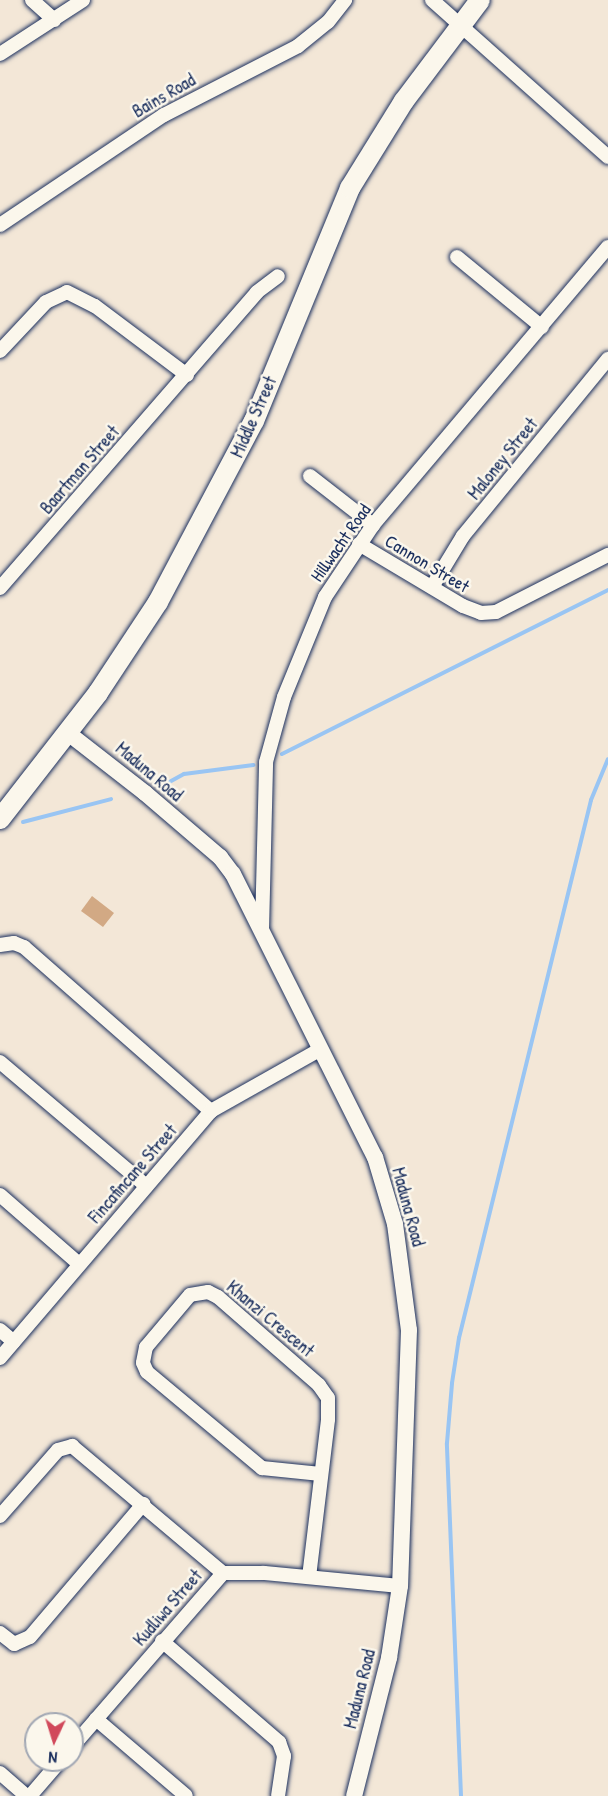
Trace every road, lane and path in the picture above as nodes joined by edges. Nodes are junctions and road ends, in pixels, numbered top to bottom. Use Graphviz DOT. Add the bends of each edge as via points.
graph roads {
  1 [pos="32,0"];
  2 [pos="83,0"];
  3 [pos="345,0"];
  4 [pos="432,0"];
  5 [pos="480,0"];
  6 [pos="54,20"];
  7 [pos="461,26"];
  8 [pos="0,54"];
  9 [pos="608,158"];
  10 [pos="0,225"];
  11 [pos="608,247"];
  12 [pos="457,257"];
  13 [pos="278,276"];
  14 [pos="542,327"];
  15 [pos="0,351"];
  16 [pos="608,359"];
  17 [pos="187,375"];
  18 [pos="310,476"];
  19 [pos="374,525"];
  20 [pos="359,544"];
  21 [pos="608,555"];
  22 [pos="432,587"];
  23 [pos="0,588"];
  24 [pos="68,733"];
  25 [pos="0,819"];
  26 [pos="262,930"];
  27 [pos="0,945"];
  28 [pos="321,1049"];
  29 [pos="0,1062"];
  30 [pos="211,1111"];
  31 [pos="146,1186"];
  32 [pos="0,1195"];
  33 [pos="79,1264"];
  34 [pos="0,1330"];
  35 [pos="14,1342"];
  36 [pos="0,1358"];
  37 [pos="321,1474"];
  38 [pos="143,1504"];
  39 [pos="0,1516"];
  40 [pos="223,1573"];
  41 [pos="309,1577"];
  42 [pos="400,1586"];
  43 [pos="0,1633"];
  44 [pos="162,1641"];
  45 [pos="96,1719"];
  46 [pos="84,1733"];
  47 [pos="50,1772"];
  48 [pos="0,1773"];
  49 [pos="28,1796"];
  50 [pos="186,1796"];
  51 [pos="278,1796"];
  52 [pos="354,1796"];
  1 -- 6 [label="street"];
  2 -- 6 [label="street"];
  3 -- 10 [label="street, Bains Road" via="328,22 298,46 164,115"];
  4 -- 7 [label="street"];
  5 -- 7 [label="main road, Middle Street"];
  6 -- 8 [label="street"];
  7 -- 9 [label="street"];
  7 -- 24 [label="main road, Middle Street" via="404,101 360,170 254,421 225,480 158,602"];
  11 -- 14 [label="street, Hillwacht Road"];
  12 -- 14 [label="street"];
  13 -- 17 [label="street, Baartman Street" via="257,292"];
  14 -- 19 [label="street, Hillwacht Road"];
  15 -- 17 [label="street" via="46,302 67,292 95,306"];
  16 -- 22 [label="street, Maloney Street" via="463,536"];
  17 -- 23 [label="street, Baartman Street"];
  18 -- 19 [label="street"];
  19 -- 20 [label="street, Hillwacht Road"];
  20 -- 22 [label="street, Cannon Street"];
  20 -- 26 [label="street, Hillwacht Road" via="325,597 284,697 266,762"];
  21 -- 22 [label="street, Cannon Street" via="489,613 470,610"];
  24 -- 25 [label="main road, Middle Street"];
  24 -- 26 [label="street, Maduna Road" via="220,857"];
  26 -- 28 [label="street, Maduna Road"];
  27 -- 30 [label="street" via="14,943 24,947"];
  28 -- 30 [label="street, Fincafincane Street"];
  28 -- 42 [label="street, Maduna Road" via="375,1157 402,1257 409,1330"];
  29 -- 31 [label="street"];
  30 -- 31 [label="street, Fincafincane Street"];
  31 -- 33 [label="street, Fincafincane Street"];
  32 -- 33 [label="street"];
  33 -- 35 [label="street, Fincafincane Street"];
  34 -- 35 [label="street"];
  35 -- 36 [label="street, Fincafincane Street"];
  37 -- 37 [label="street, Khanzi Crescent" via="328,1419 325,1392 218,1297 208,1292 189,1295 146,1347 142,1363 147,1372 262,1468"];
  37 -- 41 [label="street, Khanzi Crescent"];
  38 -- 39 [label="street" via="81,1450 69,1446 58,1450"];
  38 -- 40 [label="street"];
  38 -- 43 [label="street" via="30,1636 14,1644"];
  40 -- 41 [label="street, Kudliwa Street"];
  40 -- 44 [label="street, Kudliwa Street"];
  41 -- 42 [label="street, Kudliwa Street"];
  42 -- 52 [label="street, Maduna Road" via="389,1658"];
  44 -- 45 [label="street, Kudliwa Street"];
  44 -- 51 [label="street" via="279,1742 284,1756"];
  45 -- 46 [label="street, Kudliwa Street"];
  45 -- 50 [label="street"];
  47 -- 49 [label="street"];
  48 -- 49 [label="street"];
}
